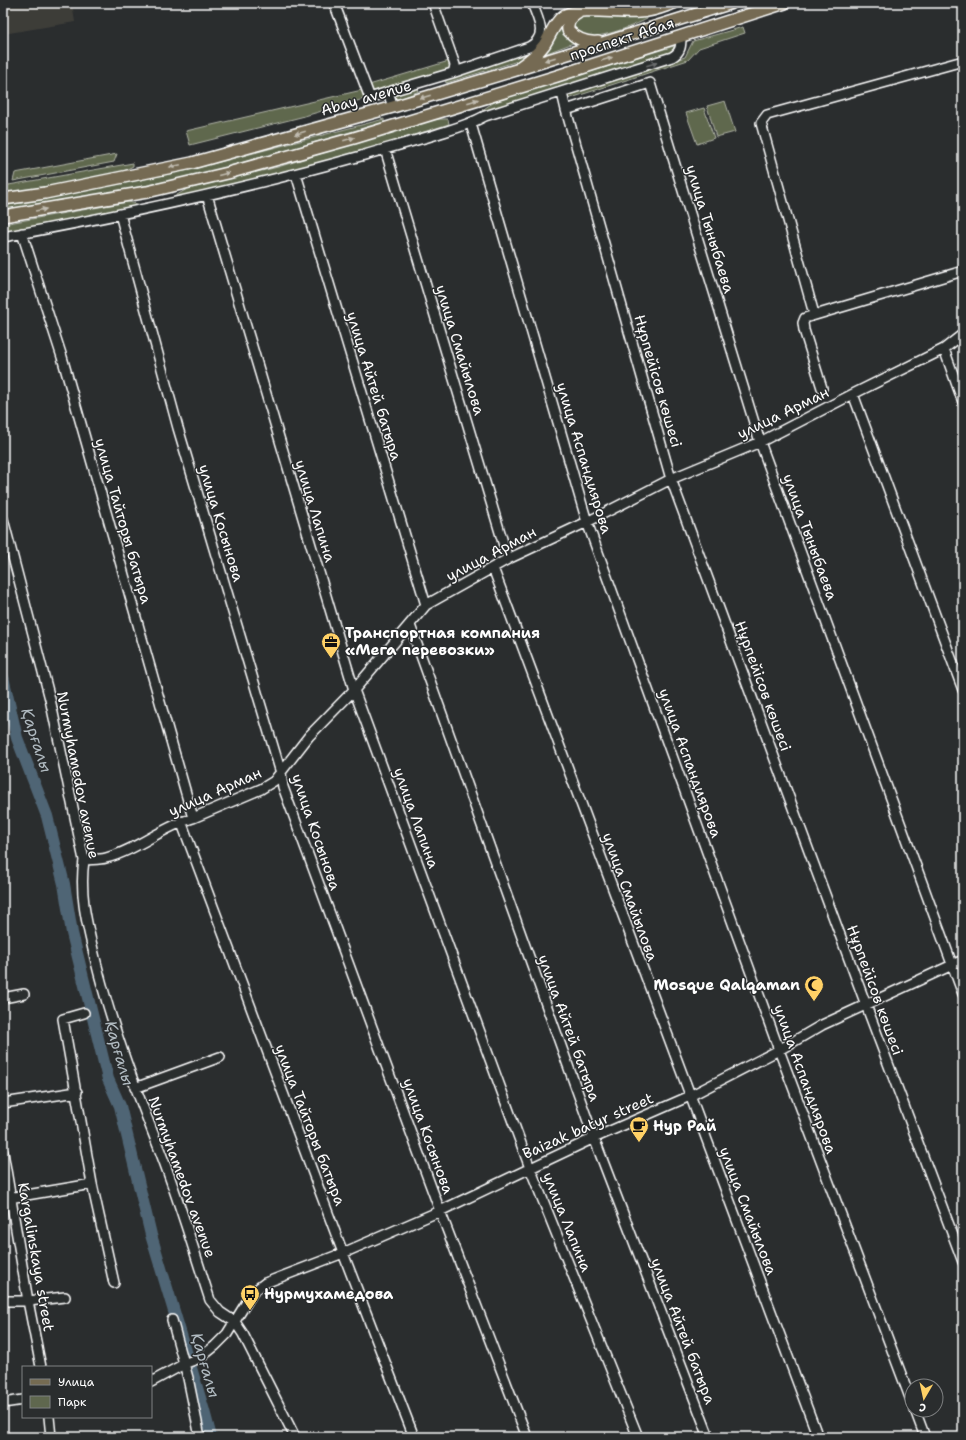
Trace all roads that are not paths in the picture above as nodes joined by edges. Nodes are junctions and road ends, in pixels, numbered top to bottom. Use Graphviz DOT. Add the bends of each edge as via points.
graph roads {
  1 [pos="334,3"];
  2 [pos="433,3"];
  3 [pos="532,3"];
  4 [pos="674,3"];
  5 [pos="732,3"];
  6 [pos="785,3"];
  7 [pos="582,11"];
  8 [pos="681,36"];
  9 [pos="612,40"];
  10 [pos="963,61"];
  11 [pos="516,70"];
  12 [pos="452,73"];
  13 [pos="388,92"];
  14 [pos="562,93"];
  15 [pos="393,107"];
  16 [pos="566,110"];
  17 [pos="471,124"];
  18 [pos="385,149"];
  19 [pos="296,174"];
  20 [pos="207,195"];
  21 [pos="3,199"];
  22 [pos="3,216"];
  23 [pos="121,219"];
  24 [pos="22,233"];
  25 [pos="3,237"];
  26 [pos="963,271"];
  27 [pos="814,314"];
  28 [pos="963,334"];
  29 [pos="944,349"];
  30 [pos="822,388"];
  31 [pos="853,394"];
  32 [pos="963,402"];
  33 [pos="760,442"];
  34 [pos="671,479"];
  35 [pos="3,519"];
  36 [pos="587,522"];
  37 [pos="508,559"];
  38 [pos="493,568"];
  39 [pos="426,605"];
  40 [pos="410,625"];
  41 [pos="354,690"];
  42 [pos="963,690"];
  43 [pos="281,773"];
  44 [pos="193,818"];
  45 [pos="181,821"];
  46 [pos="84,860"];
  47 [pos="963,960"];
  48 [pos="952,965"];
  49 [pos="24,994"];
  50 [pos="963,994"];
  51 [pos="3,998"];
  52 [pos="866,1005"];
  53 [pos="84,1013"];
  54 [pos="779,1050"];
  55 [pos="220,1057"];
  56 [pos="135,1088"];
  57 [pos="77,1092"];
  58 [pos="690,1096"];
  59 [pos="3,1103"];
  60 [pos="594,1138"];
  61 [pos="3,1152"];
  62 [pos="530,1168"];
  63 [pos="92,1184"];
  64 [pos="7,1198"];
  65 [pos="440,1211"];
  66 [pos="343,1253"];
  67 [pos="963,1262"];
  68 [pos="114,1283"];
  69 [pos="65,1297"];
  70 [pos="3,1301"];
  71 [pos="28,1301"];
  72 [pos="172,1320"];
  73 [pos="235,1322"];
  74 [pos="185,1364"];
  75 [pos="41,1366"];
  76 [pos="152,1381"];
  77 [pos="904,1382"];
  78 [pos="22,1400"];
  79 [pos="3,1403"];
  80 [pos="49,1418"];
  81 [pos="918,1418"];
  82 [pos="51,1437"];
  83 [pos="200,1437"];
  84 [pos="295,1437"];
  85 [pos="414,1437"];
  86 [pos="527,1437"];
  87 [pos="638,1437"];
  88 [pos="709,1437"];
  89 [pos="818,1437"];
  90 [pos="925,1437"];
  1 -- 13 [label="street" via="370,98"];
  2 -- 12 [label="street" via="455,66"];
  3 -- 12 [label="street" via="541,28 539,39 534,44"];
  4 -- 7 [label="main road" via="640,12"];
  5 -- 9 [label="main road, Abay avenue"];
  6 -- 8 [label="main road, проспект Абая"];
  7 -- 9 [label="main road" via="569,21 568,30 572,34 585,41"];
  7 -- 11 [label="main road" via="566,14 560,19 538,52"];
  14 -- 8 [label="street, one-way" via="672,57 681,47"];
  22 -- 8 [label="main road, проспект Абая, one-way" via="147,192 228,173 354,138"];
  9 -- 11 [label="main road, Abay avenue, one-way"];
  10 -- 27 [label="street" via="767,115 761,123"];
  11 -- 15 [label="main road, Abay avenue, one-way"];
  12 -- 13 [label="street"];
  13 -- 15 [label="street"];
  14 -- 16 [label="street, Нұрпейісов көшесі"];
  14 -- 17 [label="street" via="484,116"];
  15 -- 21 [label="main road, Abay avenue, one-way" via="192,163"];
  16 -- 33 [label="street, улица Тыныбаева" via="650,83"];
  16 -- 34 [label="street, Нұрпейісов көшесі"];
  17 -- 18 [label="street"];
  17 -- 36 [label="street, улица Аспандиярова"];
  18 -- 19 [label="street"];
  18 -- 37 [label="street, улица Смайылова"];
  19 -- 20 [label="street"];
  19 -- 39 [label="street, улица Айтей батыра"];
  20 -- 23 [label="street"];
  20 -- 41 [label="street, улица Лапина"];
  23 -- 24 [label="street"];
  23 -- 43 [label="street, улица Косынова" via="178,428"];
  24 -- 25 [label="street"];
  24 -- 44 [label="street, улица Тайторы батыра" via="62,357"];
  26 -- 27 [label="street"];
  27 -- 30 [label="street" via="805,318 803,323"];
  28 -- 29 [label="street, улица Арман"];
  29 -- 31 [label="street, улица Арман"];
  29 -- 32 [label="street"];
  31 -- 33 [label="street, улица Арман"];
  31 -- 42 [label="street"];
  33 -- 34 [label="street, улица Арман"];
  33 -- 48 [label="street, улица Тыныбаева"];
  34 -- 36 [label="street, улица Арман"];
  34 -- 52 [label="street, Нұрпейісов көшесі"];
  35 -- 46 [label="street, Nurmyhamedov avenue" via="50,699"];
  36 -- 37 [label="street, улица Арман"];
  36 -- 54 [label="street, улица Аспандиярова"];
  37 -- 38 [label="street, улица Арман"];
  38 -- 39 [label="street, улица Арман"];
  38 -- 58 [label="street, улица Смайылова"];
  39 -- 40 [label="street, улица Арман"];
  40 -- 41 [label="street, улица Арман"];
  40 -- 60 [label="street, улица Айтей батыра"];
  41 -- 43 [label="street, улица Арман" via="309,736"];
  41 -- 62 [label="street, улица Лапина"];
  43 -- 44 [label="street, улица Арман" via="261,789"];
  43 -- 65 [label="street, улица Косынова" via="283,787"];
  44 -- 45 [label="street, улица Арман"];
  45 -- 46 [label="street, улица Арман" via="140,844 105,859"];
  45 -- 66 [label="street, улица Тайторы батыра"];
  46 -- 56 [label="street, Nurmyhamedov avenue" via="81,878 85,917 111,1017"];
  47 -- 48 [label="street, Baizak batyr street"];
  48 -- 50 [label="street, улица Тыныбаева"];
  48 -- 52 [label="street, Baizak batyr street"];
  49 -- 51 [label="street"];
  52 -- 54 [label="street, Baizak batyr street" via="822,1025"];
  52 -- 67 [label="street, Нұрпейісов көшесі"];
  53 -- 57 [label="street" via="63,1019"];
  54 -- 58 [label="street, Baizak batyr street"];
  54 -- 77 [label="street, улица Аспандиярова"];
  55 -- 56 [label="street"];
  56 -- 73 [label="street, Nurmyhamedov avenue" via="160,1152 210,1300 220,1312"];
  57 -- 59 [label="street"];
  57 -- 63 [label="street"];
  58 -- 60 [label="street, Baizak batyr street"];
  58 -- 89 [label="street, улица Смайылова"];
  60 -- 62 [label="street, Baizak batyr street"];
  60 -- 88 [label="street, улица Айтей батыра"];
  61 -- 64 [label="street, Kargalinskaya street"];
  62 -- 65 [label="street, Baizak batyr street"];
  62 -- 87 [label="street, улица Лапина"];
  63 -- 64 [label="street"];
  63 -- 68 [label="street"];
  64 -- 71 [label="street, Kargalinskaya street"];
  65 -- 66 [label="street, Baizak batyr street"];
  65 -- 86 [label="street, улица Косынова"];
  66 -- 73 [label="street, Baizak batyr street" via="265,1283 254,1292"];
  66 -- 85 [label="street, улица Тайторы батыра"];
  69 -- 71 [label="street"];
  70 -- 71 [label="street"];
  71 -- 75 [label="street, Kargalinskaya street"];
  72 -- 74 [label="street"];
  73 -- 74 [label="street, Baizak batyr street" via="215,1346 200,1358"];
  73 -- 84 [label="street"];
  74 -- 76 [label="street, Baizak batyr street"];
  74 -- 83 [label="street"];
  78 -- 79 [label="street"];
  80 -- 82 [label="street"];
  81 -- 90 [label="street"];
}
